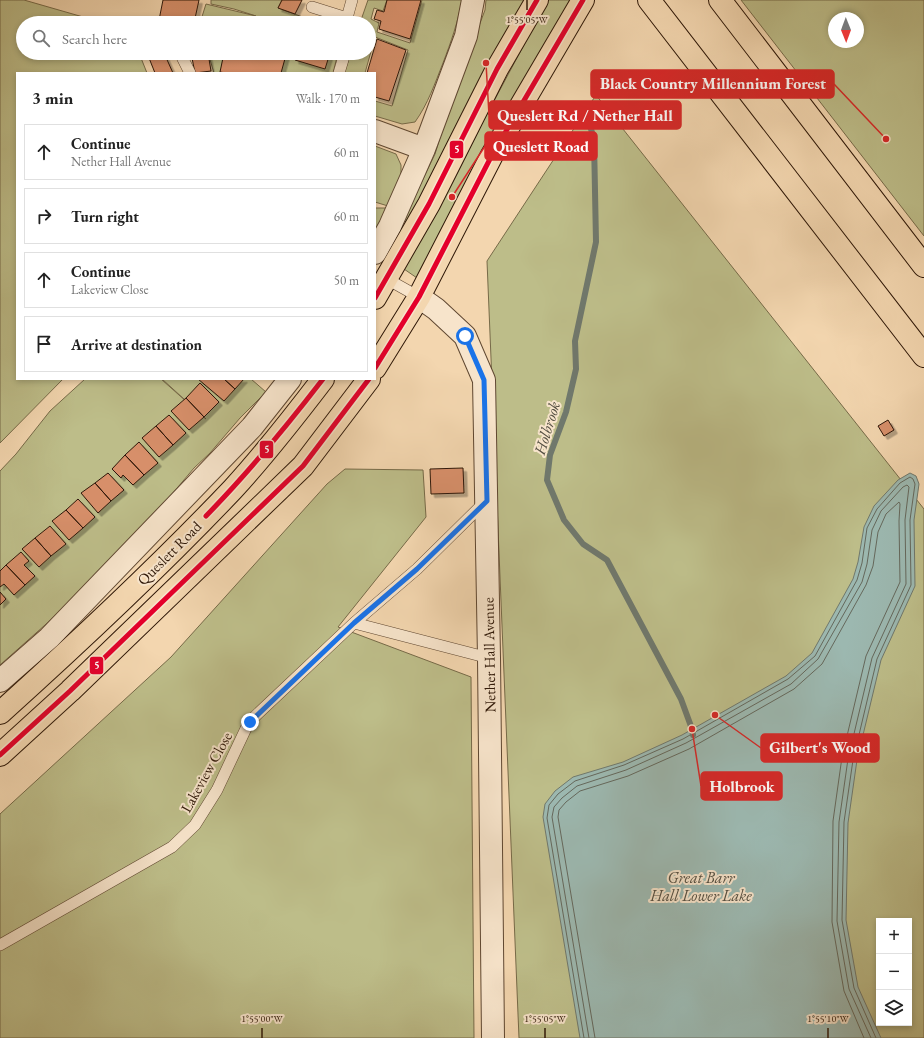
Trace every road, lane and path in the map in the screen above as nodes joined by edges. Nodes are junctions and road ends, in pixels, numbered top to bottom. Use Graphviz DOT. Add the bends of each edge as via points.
graph roads {
  1 [pos="352,0"];
  2 [pos="473,0"];
  3 [pos="537,0"];
  4 [pos="583,0"];
  5 [pos="649,0"];
  6 [pos="720,0"];
  7 [pos="312,7"];
  8 [pos="336,16"];
  9 [pos="347,16"];
  10 [pos="184,60"];
  11 [pos="343,60"];
  12 [pos="190,72"];
  13 [pos="339,72"];
  14 [pos="376,131"];
  15 [pos="424,149"];
  16 [pos="376,251"];
  17 [pos="924,266"];
  18 [pos="387,279"];
  19 [pos="376,296"];
  20 [pos="419,297"];
  21 [pos="924,356"];
  22 [pos="376,366"];
  23 [pos="289,380"];
  24 [pos="322,380"];
  25 [pos="368,380"];
  26 [pos="487,501"];
  27 [pos="354,623"];
  28 [pos="489,658"];
  29 [pos="0,681"];
  30 [pos="0,713"];
  31 [pos="0,755"];
  32 [pos="0,945"];
  33 [pos="493,1038"];
  1 -- 9 [label="lane"];
  2 -- 15 [label="street" via="466,36"];
  3 -- 18 [label="highway" via="497,69 430,204"];
  4 -- 20 [label="highway" via="492,155"];
  5 -- 21 [label="highway"];
  6 -- 17 [label="highway"];
  7 -- 8 [label="lane"];
  10 -- 12 [label="lane"];
  11 -- 13 [label="lane"];
  14 -- 15 [label="street"];
  15 -- 16 [label="street"];
  18 -- 19 [label="highway"];
  18 -- 20 [label="lane"];
  20 -- 22 [label="highway"];
  20 -- 26 [label="street, Nether Hall Avenue" via="465,336 484,380"];
  23 -- 29 [label="street, Queslett Road" via="252,427 49,638"];
  24 -- 30 [label="highway, Queslett Road" via="233,488 172,551"];
  25 -- 31 [label="highway, Queslett Road" via="304,466 70,692"];
  26 -- 27 [label="lane, Lakeview Close" via="417,569"];
  26 -- 28 [label="street, Nether Hall Avenue"];
  27 -- 28 [label="lane"];
  27 -- 32 [label="lane, Lakeview Close" via="250,722 217,790 195,825 172,847"];
  28 -- 33 [label="street, Nether Hall Avenue"];
}
